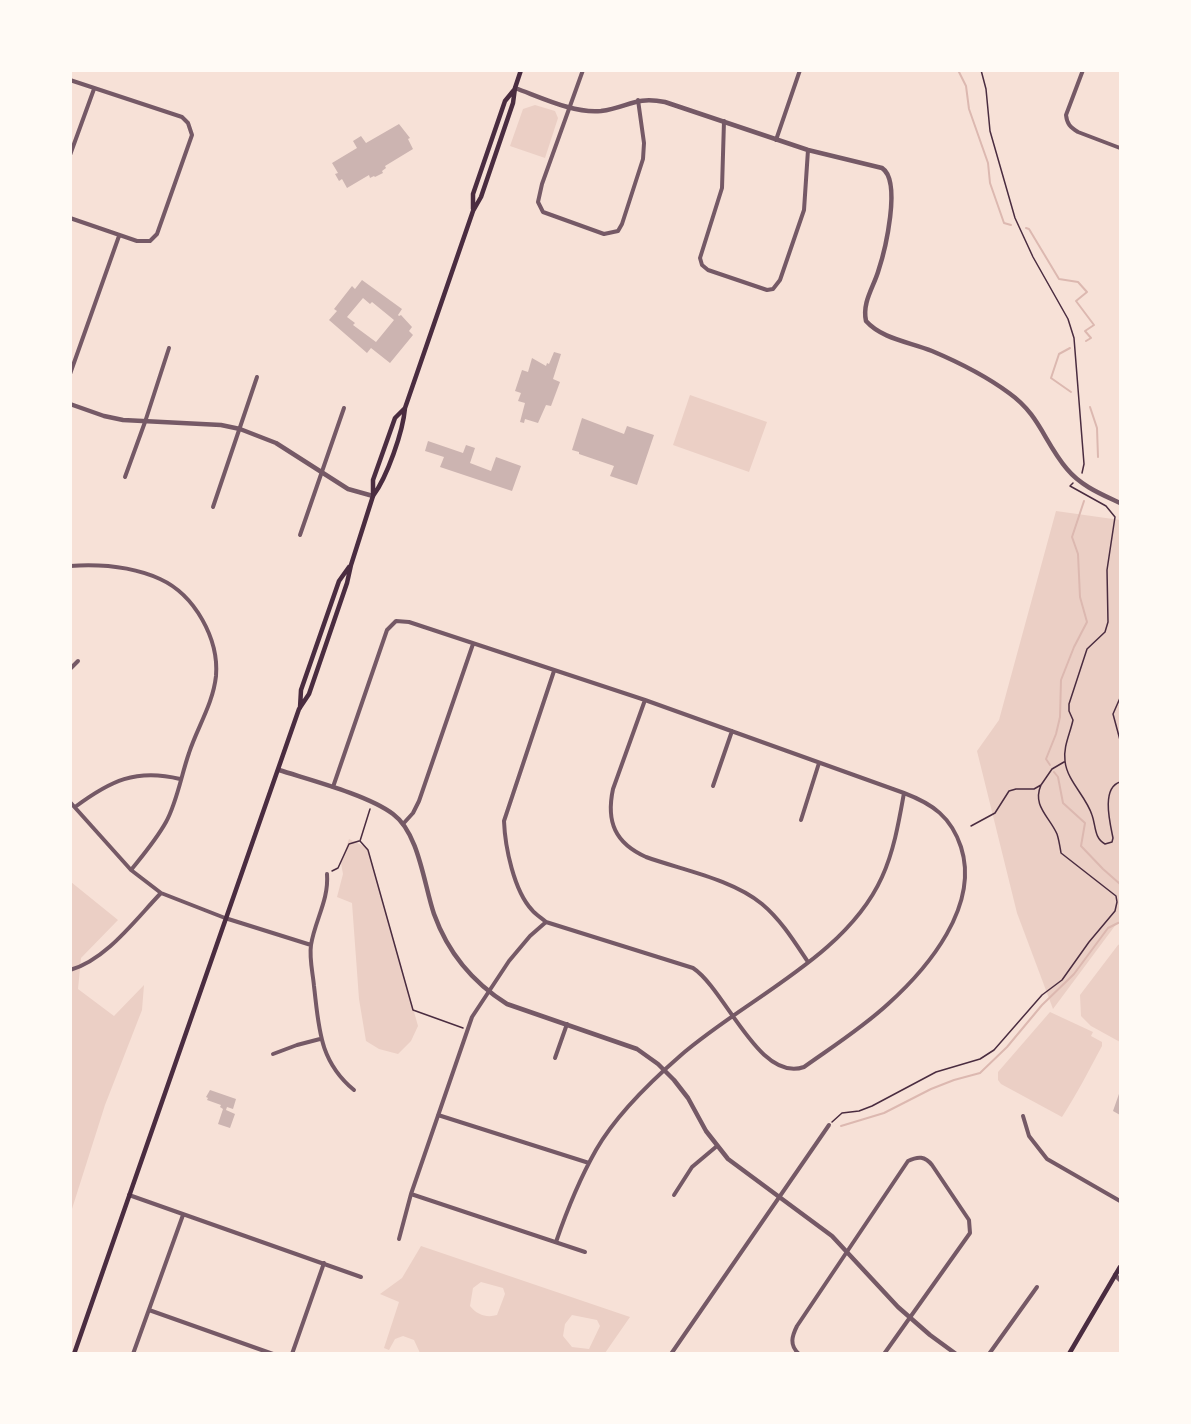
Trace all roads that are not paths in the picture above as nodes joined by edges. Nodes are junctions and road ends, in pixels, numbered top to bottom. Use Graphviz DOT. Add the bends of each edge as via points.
graph roads {
  1 [pos="521,70"];
  2 [pos="583,70"];
  3 [pos="800,70"];
  4 [pos="1083,70"];
  5 [pos="70,80"];
  6 [pos="515,88"];
  7 [pos="94,89"];
  8 [pos="638,100"];
  9 [pos="570,107"];
  10 [pos="724,121"];
  11 [pos="776,140"];
  12 [pos="1120,148"];
  13 [pos="808,150"];
  14 [pos="70,155"];
  15 [pos="473,211"];
  16 [pos="70,218"];
  17 [pos="119,236"];
  18 [pos="169,348"];
  19 [pos="70,374"];
  20 [pos="257,377"];
  21 [pos="70,404"];
  22 [pos="344,408"];
  23 [pos="405,408"];
  24 [pos="145,422"];
  25 [pos="240,429"];
  26 [pos="322,472"];
  27 [pos="125,477"];
  28 [pos="373,496"];
  29 [pos="1120,503"];
  30 [pos="213,507"];
  31 [pos="300,535"];
  32 [pos="351,565"];
  33 [pos="70,566"];
  34 [pos="473,644"];
  35 [pos="78,662"];
  36 [pos="70,669"];
  37 [pos="554,671"];
  38 [pos="645,700"];
  39 [pos="299,709"];
  40 [pos="732,731"];
  41 [pos="819,763"];
  42 [pos="279,770"];
  43 [pos="180,779"];
  44 [pos="713,786"];
  45 [pos="333,788"];
  46 [pos="904,793"];
  47 [pos="70,802"];
  48 [pos="75,807"];
  49 [pos="801,820"];
  50 [pos="403,824"];
  51 [pos="131,870"];
  52 [pos="327,874"];
  53 [pos="160,893"];
  54 [pos="225,918"];
  55 [pos="546,922"];
  56 [pos="311,945"];
  57 [pos="808,962"];
  58 [pos="70,970"];
  59 [pos="488,992"];
  60 [pos="733,1016"];
  61 [pos="567,1024"];
  62 [pos="320,1039"];
  63 [pos="273,1054"];
  64 [pos="555,1058"];
  65 [pos="665,1070"];
  66 [pos="354,1090"];
  67 [pos="438,1115"];
  68 [pos="1023,1116"];
  69 [pos="830,1125"];
  70 [pos="717,1146"];
  71 [pos="589,1163"];
  72 [pos="411,1194"];
  73 [pos="129,1195"];
  74 [pos="674,1195"];
  75 [pos="779,1197"];
  76 [pos="1120,1201"];
  77 [pos="183,1215"];
  78 [pos="399,1239"];
  79 [pos="556,1242"];
  80 [pos="847,1251"];
  81 [pos="585,1252"];
  82 [pos="324,1263"];
  83 [pos="1120,1267"];
  84 [pos="1115,1275"];
  85 [pos="362,1277"];
  86 [pos="1120,1280"];
  87 [pos="1037,1287"];
  88 [pos="149,1310"];
  89 [pos="910,1318"];
  90 [pos="74,1353"];
  91 [pos="133,1353"];
  92 [pos="273,1353"];
  93 [pos="292,1353"];
  94 [pos="671,1353"];
  95 [pos="799,1353"];
  96 [pos="884,1353"];
  97 [pos="956,1353"];
  98 [pos="989,1353"];
  99 [pos="1069,1353"];
  1 -- 6 [label="main road"];
  2 -- 9 [label="street"];
  3 -- 11 [label="street"];
  4 -- 12 [label="street" via="1066,122 1078,132"];
  5 -- 7 [label="street"];
  6 -- 9 [label="street"];
  6 -- 15 [label="main road" via="481,197"];
  6 -- 15 [label="main road" via="505,101 473,194"];
  7 -- 14 [label="street"];
  7 -- 17 [label="street" via="182,117 190,128 191,141 157,234 145,242"];
  8 -- 9 [label="street" via="601,111"];
  8 -- 9 [label="street" via="643,159 622,224 618,231 604,234 543,212 538,202"];
  8 -- 10 [label="street" via="665,102"];
  10 -- 11 [label="street"];
  10 -- 13 [label="street" via="722,188 700,258 708,270 773,289 780,280 804,210"];
  11 -- 13 [label="street"];
  13 -- 29 [label="street" via="882,168 891,179 886,246 865,306 866,321 881,333 946,358 1012,395 1032,413 1055,453 1077,479"];
  15 -- 23 [label="main road"];
  16 -- 17 [label="street"];
  17 -- 19 [label="street"];
  18 -- 24 [label="street"];
  20 -- 25 [label="street"];
  21 -- 24 [label="street" via="104,416"];
  22 -- 26 [label="street"];
  23 -- 28 [label="main road" via="381,485"];
  23 -- 28 [label="main road" via="395,418 373,480"];
  24 -- 25 [label="street"];
  24 -- 27 [label="street"];
  25 -- 26 [label="street" via="276,443"];
  25 -- 30 [label="street"];
  26 -- 28 [label="street" via="348,489"];
  26 -- 31 [label="street"];
  28 -- 32 [label="main road"];
  32 -- 39 [label="main road" via="309,694"];
  32 -- 39 [label="main road" via="339,581 301,690"];
  33 -- 43 [label="street" via="104,565 160,579 185,598 202,620 215,657 216,676"];
  34 -- 37 [label="street"];
  34 -- 45 [label="street" via="402,620 390,624"];
  34 -- 50 [label="street" via="419,801"];
  35 -- 36 [label="street"];
  37 -- 38 [label="street"];
  37 -- 55 [label="street" via="504,821 504,837 516,883 531,910"];
  38 -- 40 [label="street"];
  38 -- 57 [label="street" via="610,804 611,819 623,843 646,857 746,893 776,917"];
  39 -- 42 [label="main road"];
  40 -- 41 [label="street"];
  40 -- 44 [label="street"];
  41 -- 46 [label="street"];
  41 -- 49 [label="street"];
  42 -- 45 [label="street"];
  42 -- 54 [label="main road"];
  43 -- 48 [label="street" via="154,774 120,779"];
  43 -- 51 [label="street" via="167,821"];
  45 -- 50 [label="street" via="372,803"];
  46 -- 57 [label="street" via="890,858 876,890 852,924"];
  46 -- 60 [label="street" via="932,805 940,813 955,833 965,866 956,914 930,957 882,1009 795,1070 780,1067 763,1054"];
  47 -- 48 [label="street"];
  48 -- 51 [label="street"];
  50 -- 59 [label="street" via="412,839 442,935 456,958"];
  51 -- 53 [label="street"];
  52 -- 56 [label="street" via="328,888"];
  53 -- 54 [label="street"];
  53 -- 58 [label="street" via="92,962"];
  54 -- 56 [label="street"];
  54 -- 73 [label="main road"];
  55 -- 59 [label="street" via="530,936"];
  55 -- 60 [label="street" via="693,968 714,987"];
  56 -- 62 [label="street"];
  57 -- 60 [label="street"];
  59 -- 61 [label="street" via="507,1004"];
  59 -- 67 [label="street" via="467,1030"];
  60 -- 65 [label="street"];
  61 -- 64 [label="street"];
  61 -- 65 [label="street" via="637,1049"];
  62 -- 63 [label="street"];
  62 -- 66 [label="street" via="337,1073"];
  65 -- 70 [label="street" via="688,1098"];
  65 -- 71 [label="street" via="620,1117"];
  67 -- 71 [label="street"];
  67 -- 72 [label="street"];
  68 -- 76 [label="street" via="1029,1136 1047,1159"];
  69 -- 75 [label="street"];
  70 -- 74 [label="street" via="692,1167"];
  70 -- 75 [label="street" via="728,1159"];
  71 -- 79 [label="street"];
  72 -- 78 [label="street"];
  72 -- 79 [label="street"];
  73 -- 77 [label="street"];
  73 -- 90 [label="main road"];
  75 -- 80 [label="street"];
  75 -- 94 [label="street"];
  77 -- 82 [label="street"];
  77 -- 88 [label="street"];
  79 -- 81 [label="street"];
  80 -- 89 [label="street"];
  80 -- 89 [label="street" via="908,1161 915,1157 928,1160 970,1227 967,1239"];
  80 -- 95 [label="street" via="794,1333 793,1346"];
  82 -- 85 [label="street"];
  82 -- 93 [label="street"];
  83 -- 84 [label="main road"];
  84 -- 86 [label="street"];
  84 -- 99 [label="main road"];
  87 -- 98 [label="street"];
  88 -- 91 [label="street"];
  88 -- 92 [label="street"];
  89 -- 96 [label="street"];
  89 -- 97 [label="street"];
}
